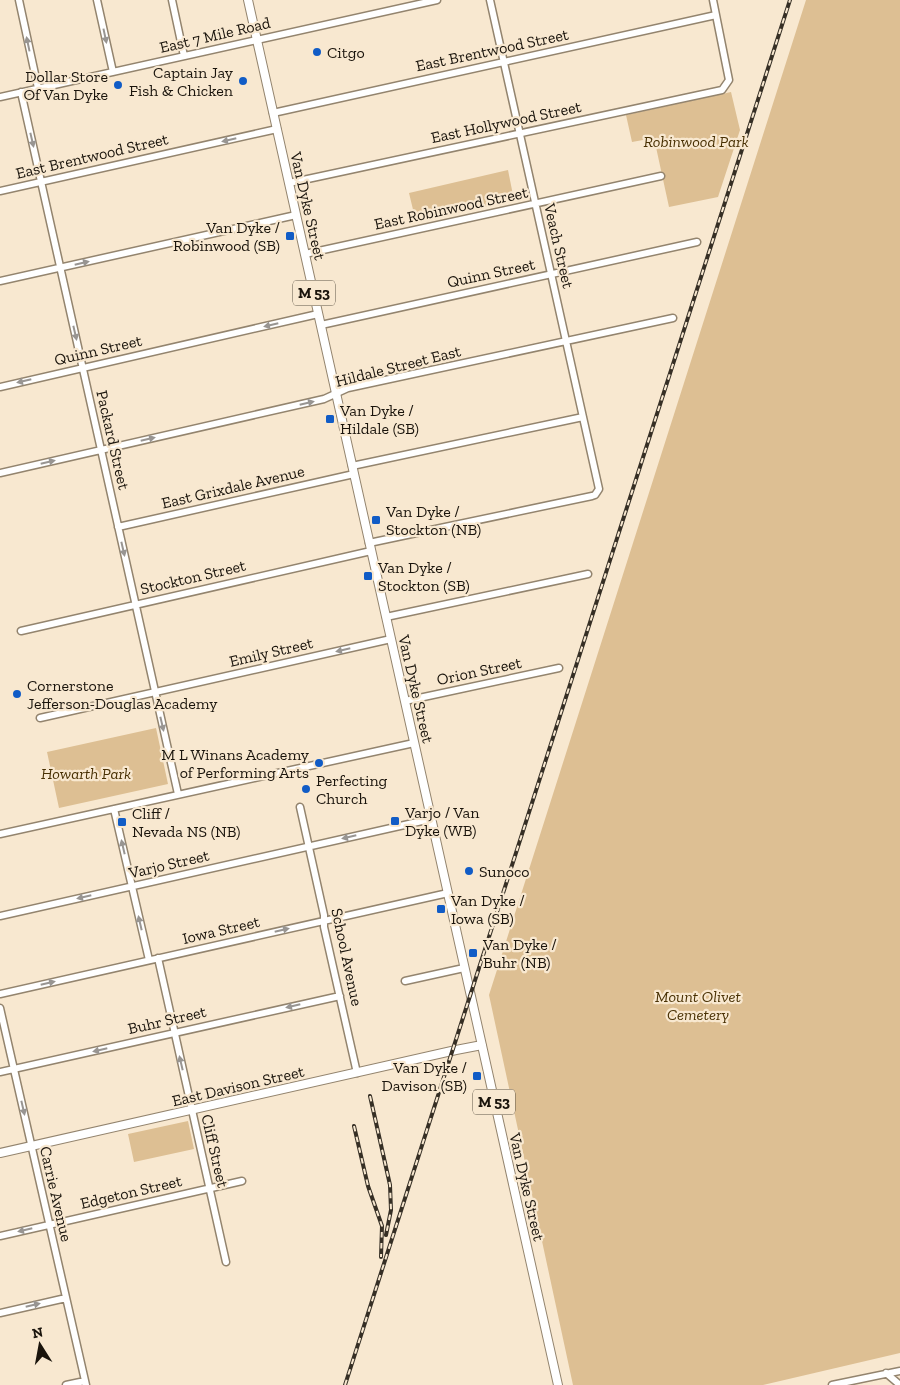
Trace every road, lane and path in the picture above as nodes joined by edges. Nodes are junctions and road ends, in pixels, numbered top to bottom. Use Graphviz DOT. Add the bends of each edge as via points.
graph roads {
  1 [pos="19,0"];
  2 [pos="97,0"];
  3 [pos="172,0"];
  4 [pos="248,0"];
  5 [pos="437,0"];
  6 [pos="490,0"];
  7 [pos="713,0"];
  8 [pos="413,3"];
  9 [pos="716,15"];
  10 [pos="257,40"];
  11 [pos="184,56"];
  12 [pos="503,62"];
  13 [pos="113,72"];
  14 [pos="38,88"];
  15 [pos="21,92"];
  16 [pos="0,97"];
  17 [pos="274,113"];
  18 [pos="277,129"];
  19 [pos="519,133"];
  20 [pos="661,176"];
  21 [pos="41,181"];
  22 [pos="289,183"];
  23 [pos="0,191"];
  24 [pos="535,203"];
  25 [pos="296,215"];
  26 [pos="697,242"];
  27 [pos="305,254"];
  28 [pos="60,267"];
  29 [pos="551,274"];
  30 [pos="0,281"];
  31 [pos="318,314"];
  32 [pos="673,318"];
  33 [pos="321,325"];
  34 [pos="566,342"];
  35 [pos="82,368"];
  36 [pos="0,387"];
  37 [pos="336,393"];
  38 [pos="583,417"];
  39 [pos="101,450"];
  40 [pos="353,470"];
  41 [pos="0,473"];
  42 [pos="592,496"];
  43 [pos="118,527"];
  44 [pos="370,547"];
  45 [pos="588,574"];
  46 [pos="135,604"];
  47 [pos="386,617"];
  48 [pos="21,631"];
  49 [pos="391,639"];
  50 [pos="559,668"];
  51 [pos="155,692"];
  52 [pos="405,701"];
  53 [pos="40,718"];
  54 [pos="414,743"];
  55 [pos="178,794"];
  56 [pos="114,808"];
  57 [pos="300,808"];
  58 [pos="431,819"];
  59 [pos="0,834"];
  60 [pos="309,846"];
  61 [pos="132,886"];
  62 [pos="448,893"];
  63 [pos="0,916"];
  64 [pos="324,921"];
  65 [pos="158,958"];
  66 [pos="149,960"];
  67 [pos="464,968"];
  68 [pos="405,980"];
  69 [pos="0,994"];
  70 [pos="340,996"];
  71 [pos="0,1008"];
  72 [pos="174,1033"];
  73 [pos="482,1045"];
  74 [pos="14,1069"];
  75 [pos="0,1072"];
  76 [pos="357,1073"];
  77 [pos="192,1110"];
  78 [pos="32,1146"];
  79 [pos="0,1153"];
  80 [pos="242,1181"];
  81 [pos="210,1189"];
  82 [pos="49,1225"];
  83 [pos="0,1236"];
  84 [pos="226,1262"];
  85 [pos="66,1298"];
  86 [pos="0,1313"];
  87 [pos="898,1371"];
  88 [pos="886,1373"];
  89 [pos="897,1382"];
  90 [pos="85,1383"];
  91 [pos="66,1385"];
  92 [pos="558,1385"];
  93 [pos="832,1385"];
  14 -- 1 [label="street, one-way"];
  2 -- 13 [label="street, one-way"];
  3 -- 11 [label="street"];
  4 -- 10 [label="main road, Van Dyke Street / M 53"];
  5 -- 8 [label="street, East 7 Mile Road"];
  6 -- 12 [label="street, Veach Street"];
  7 -- 9 [label="street"];
  8 -- 10 [label="street, East 7 Mile Road"];
  9 -- 12 [label="street, East Brentwood Street"];
  9 -- 19 [label="street, East Hollywood Street" via="729,76 722,90"];
  10 -- 11 [label="street, East 7 Mile Road"];
  10 -- 17 [label="main road, Van Dyke Street / M 53"];
  11 -- 13 [label="street, East 7 Mile Road"];
  12 -- 17 [label="street, East Brentwood Street"];
  12 -- 19 [label="street, Veach Street"];
  13 -- 14 [label="street, East 7 Mile Road"];
  14 -- 15 [label="street, East 7 Mile Road"];
  15 -- 16 [label="street, East 7 Mile Road"];
  15 -- 21 [label="street, Packard Street, one-way"];
  17 -- 18 [label="main road, Van Dyke Street / M 53"];
  18 -- 21 [label="street, East Brentwood Street, one-way"];
  18 -- 22 [label="main road, Van Dyke Street / M 53"];
  19 -- 22 [label="street, East Hollywood Street"];
  19 -- 24 [label="street, Veach Street"];
  20 -- 24 [label="street, East Robinwood Street"];
  21 -- 23 [label="street, East Brentwood Street"];
  21 -- 28 [label="street, Packard Street"];
  22 -- 25 [label="main road, Van Dyke Street / M 53"];
  24 -- 27 [label="street, East Robinwood Street"];
  24 -- 29 [label="street, Veach Street"];
  25 -- 27 [label="main road, Van Dyke Street / M 53"];
  28 -- 25 [label="street, one-way"];
  26 -- 29 [label="street, Quinn Street"];
  27 -- 31 [label="main road, Van Dyke Street / M 53"];
  28 -- 30 [label="street"];
  28 -- 35 [label="street, Packard Street, one-way"];
  29 -- 33 [label="street, Quinn Street"];
  29 -- 34 [label="street, Veach Street"];
  31 -- 33 [label="main road, Van Dyke Street / M 53"];
  31 -- 35 [label="street, Quinn Street, one-way"];
  32 -- 34 [label="street, Hildale Street East"];
  33 -- 37 [label="main road, Van Dyke Street / M 53"];
  34 -- 37 [label="street, Hildale Street East"];
  34 -- 38 [label="street, Veach Street"];
  35 -- 36 [label="street, Quinn Street, one-way"];
  35 -- 39 [label="street, Packard Street"];
  39 -- 37 [label="street, Hildale Street East, one-way" via="324,399"];
  37 -- 40 [label="main road, Van Dyke Street / M 53"];
  38 -- 40 [label="street, East Grixdale Avenue"];
  38 -- 42 [label="street, Veach Street" via="598,485 598,491"];
  41 -- 39 [label="street, Hildale Street East, one-way"];
  39 -- 43 [label="street, Packard Street"];
  40 -- 43 [label="street, East Grixdale Avenue"];
  40 -- 44 [label="main road, Van Dyke Street / M 53"];
  42 -- 44 [label="street, Stockton Street"];
  43 -- 46 [label="street, Packard Street, one-way"];
  44 -- 46 [label="street, Stockton Street"];
  44 -- 47 [label="main road, Van Dyke Street / M 53"];
  45 -- 47 [label="street"];
  46 -- 48 [label="street, Stockton Street"];
  46 -- 51 [label="street, Packard Street"];
  47 -- 49 [label="main road, Van Dyke Street / M 53"];
  49 -- 51 [label="street, Emily Street, one-way"];
  49 -- 52 [label="main road, Van Dyke Street / M 53"];
  50 -- 52 [label="street, Orion Street"];
  51 -- 53 [label="street, Emily Street"];
  51 -- 55 [label="street, Packard Street, one-way"];
  52 -- 54 [label="main road, Van Dyke Street / M 53"];
  54 -- 55 [label="street"];
  54 -- 58 [label="main road, Van Dyke Street / M 53"];
  55 -- 56 [label="street"];
  56 -- 59 [label="street"];
  61 -- 56 [label="street, one-way"];
  57 -- 60 [label="street, School Avenue"];
  58 -- 60 [label="street, Varjo Street, one-way"];
  58 -- 62 [label="main road, Van Dyke Street / M 53"];
  60 -- 61 [label="street, Varjo Street"];
  60 -- 64 [label="street, School Avenue"];
  61 -- 63 [label="street, Varjo Street, one-way"];
  66 -- 61 [label="street, one-way"];
  62 -- 64 [label="street, Iowa Street"];
  62 -- 67 [label="main road, Van Dyke Street / M 53"];
  65 -- 64 [label="street, Iowa Street, one-way"];
  64 -- 70 [label="street, School Avenue"];
  65 -- 66 [label="street, Iowa Street"];
  65 -- 72 [label="street, Cliff Street"];
  69 -- 66 [label="street, Iowa Street, one-way"];
  67 -- 68 [label="street"];
  67 -- 73 [label="main road, Van Dyke Street / M 53"];
  70 -- 72 [label="street, Buhr Street, one-way"];
  70 -- 76 [label="street, School Avenue"];
  71 -- 74 [label="street, Carrie Avenue"];
  72 -- 74 [label="street, Buhr Street, one-way"];
  77 -- 72 [label="street, Cliff Street, one-way"];
  73 -- 76 [label="main road, East Davison Street"];
  73 -- 92 [label="main road, Van Dyke Street / M 53"];
  74 -- 75 [label="street, Buhr Street"];
  74 -- 78 [label="street, Carrie Avenue, one-way"];
  76 -- 77 [label="main road, East Davison Street"];
  77 -- 78 [label="main road, East Davison Street"];
  77 -- 81 [label="street, Cliff Street"];
  78 -- 79 [label="main road, East Davison Street"];
  78 -- 82 [label="street, Carrie Avenue"];
  80 -- 81 [label="street, Edgeton Street"];
  81 -- 82 [label="street, Edgeton Street"];
  81 -- 84 [label="street, Cliff Street"];
  82 -- 83 [label="street, Edgeton Street, one-way"];
  82 -- 85 [label="street, Carrie Avenue"];
  86 -- 85 [label="street, one-way"];
  85 -- 90 [label="street, Carrie Avenue"];
  87 -- 88 [label="street"];
  87 -- 89 [label="street"];
  88 -- 89 [label="street"];
  88 -- 93 [label="street"];
  90 -- 91 [label="street"];
}
